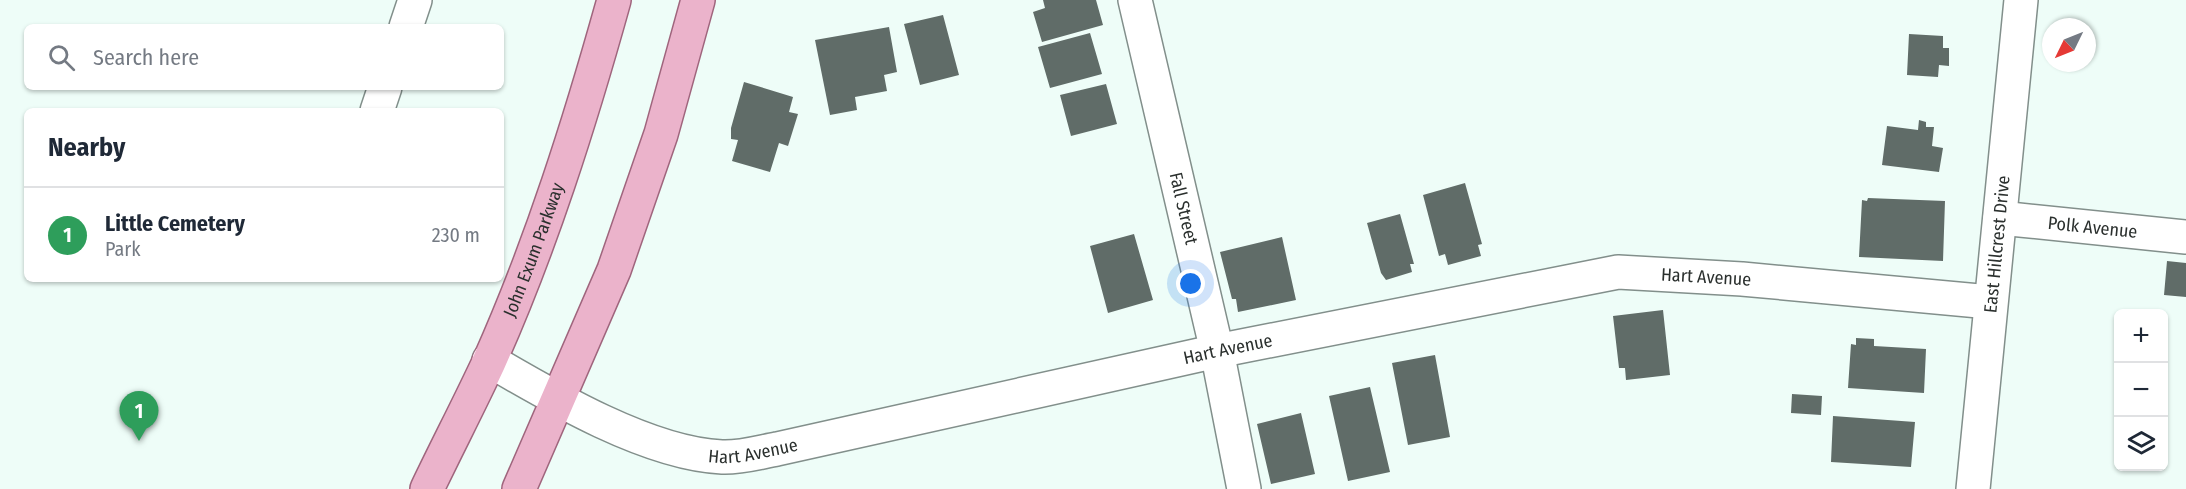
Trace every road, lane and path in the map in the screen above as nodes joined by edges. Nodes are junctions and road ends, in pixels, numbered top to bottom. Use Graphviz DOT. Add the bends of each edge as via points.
graph roads {
  1 [pos="415,0"];
  2 [pos="614,0"];
  3 [pos="698,0"];
  4 [pos="1135,0"];
  5 [pos="2021,0"];
  6 [pos="407,24"];
  7 [pos="384,90"];
  8 [pos="378,108"];
  9 [pos="2000,218"];
  10 [pos="2186,237"];
  11 [pos="1990,302"];
  12 [pos="1217,351"];
  13 [pos="489,360"];
  14 [pos="558,400"];
  15 [pos="427,489"];
  16 [pos="519,489"];
  17 [pos="1244,489"];
  18 [pos="1972,489"];
  1 -- 6 [label="street"];
  2 -- 13 [label="main road, John Exum Parkway" via="583,111"];
  3 -- 14 [label="main road" via="661,134 614,270"];
  4 -- 12 [label="street, Fall Street"];
  5 -- 9 [label="street, East Hillcrest Drive"];
  7 -- 8 [label="street"];
  9 -- 10 [label="street, Polk Avenue"];
  9 -- 11 [label="street, East Hillcrest Drive"];
  11 -- 12 [label="street, Hart Avenue" via="1618,272"];
  11 -- 18 [label="street, East Hillcrest Drive"];
  12 -- 14 [label="street, Hart Avenue" via="777,449 723,457 673,448"];
  12 -- 17 [label="street, Fall Street"];
  13 -- 14 [label="street, Hart Avenue"];
  13 -- 15 [label="main road, John Exum Parkway"];
  14 -- 16 [label="main road"];
}
